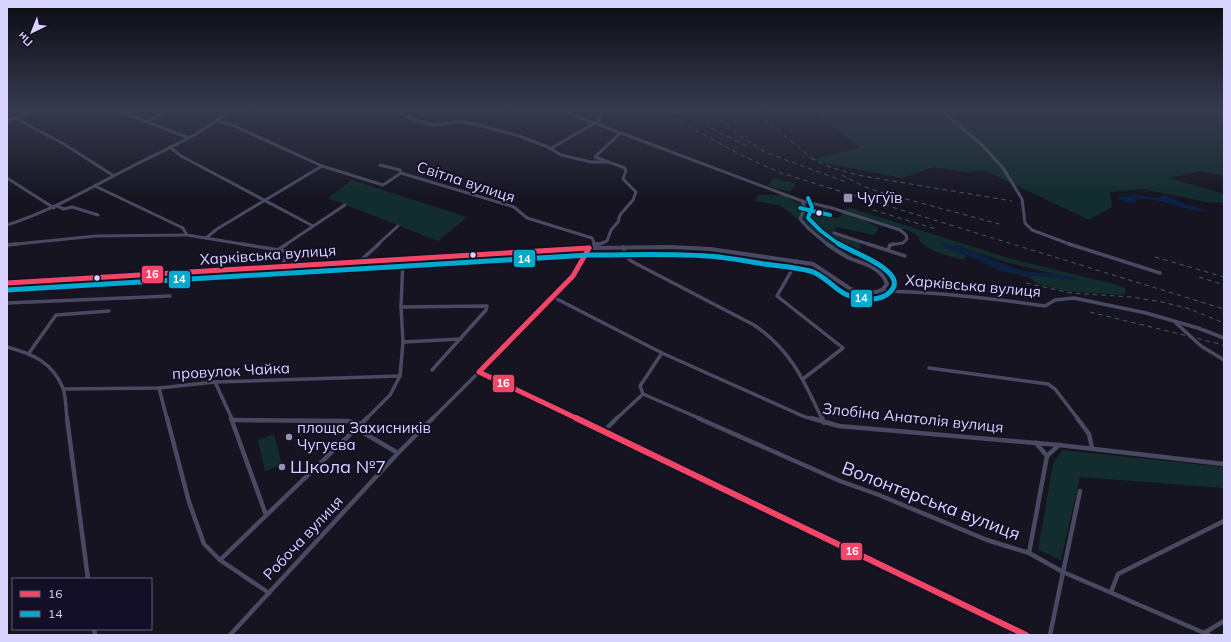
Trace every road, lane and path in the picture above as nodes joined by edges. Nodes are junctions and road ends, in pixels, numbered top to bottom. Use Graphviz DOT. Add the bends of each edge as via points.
graph roads {
  1 [pos="53,138"];
  2 [pos="188,138"];
  3 [pos="260,138"];
  4 [pos="524,138"];
  5 [pos="570,138"];
  6 [pos="615,138"];
  7 [pos="633,138"];
  8 [pos="974,138"];
  9 [pos="170,147"];
  10 [pos="550,149"];
  11 [pos="609,162"];
  12 [pos="380,165"];
  13 [pos="322,166"];
  14 [pos="401,173"];
  15 [pos="114,176"];
  16 [pos="7,178"];
  17 [pos="95,186"];
  18 [pos="266,200"];
  19 [pos="802,201"];
  20 [pos="345,205"];
  21 [pos="56,207"];
  22 [pos="98,215"];
  23 [pos="7,225"];
  24 [pos="313,226"];
  25 [pos="398,226"];
  26 [pos="834,233"];
  27 [pos="187,235"];
  28 [pos="206,238"];
  29 [pos="7,245"];
  30 [pos="595,246"];
  31 [pos="623,247"];
  32 [pos="589,248"];
  33 [pos="278,249"];
  34 [pos="888,250"];
  35 [pos="905,256"];
  36 [pos="403,259"];
  37 [pos="360,261"];
  38 [pos="797,261"];
  39 [pos="282,266"];
  40 [pos="1160,273"];
  41 [pos="7,282"];
  42 [pos="881,291"];
  43 [pos="170,296"];
  44 [pos="554,297"];
  45 [pos="7,303"];
  46 [pos="401,307"];
  47 [pos="109,311"];
  48 [pos="1172,320"];
  49 [pos="1224,338"];
  50 [pos="461,339"];
  51 [pos="403,342"];
  52 [pos="7,347"];
  53 [pos="29,353"];
  54 [pos="662,353"];
  55 [pos="1224,360"];
  56 [pos="929,368"];
  57 [pos="432,370"];
  58 [pos="479,372"];
  59 [pos="400,376"];
  60 [pos="803,379"];
  61 [pos="215,382"];
  62 [pos="159,388"];
  63 [pos="63,389"];
  64 [pos="643,394"];
  65 [pos="232,420"];
  66 [pos="824,423"];
  67 [pos="361,424"];
  68 [pos="357,429"];
  69 [pos="604,432"];
  70 [pos="1036,443"];
  71 [pos="1059,445"];
  72 [pos="1092,448"];
  73 [pos="398,453"];
  74 [pos="1047,456"];
  75 [pos="1224,464"];
  76 [pos="1080,491"];
  77 [pos="266,515"];
  78 [pos="1224,521"];
  79 [pos="1029,553"];
  80 [pos="220,560"];
  81 [pos="1063,572"];
  82 [pos="88,578"];
  83 [pos="269,592"];
  84 [pos="1111,592"];
  85 [pos="1224,621"];
  86 [pos="1012,628"];
  87 [pos="1206,634"];
  88 [pos="230,635"];
  89 [pos="1010,635"];
  90 [pos="1026,635"];
  91 [pos="1050,635"];
  1 -- 15 [label="street"];
  2 -- 9 [label="street"];
  3 -- 13 [label="street, Світла вулиця"];
  4 -- 10 [label="street"];
  5 -- 10 [label="street"];
  6 -- 11 [label="street" via="595,157"];
  7 -- 19 [label="street"];
  8 -- 40 [label="street" via="1003,168 1022,199 1025,223 1032,230"];
  9 -- 15 [label="street"];
  9 -- 18 [label="street" via="181,156"];
  10 -- 11 [label="street" via="561,155 591,162"];
  11 -- 30 [label="street" via="625,168 623,179 636,192 633,200 620,214 607,241"];
  12 -- 14 [label="street" via="400,170"];
  13 -- 14 [label="street, Світла вулиця" via="383,185"];
  13 -- 18 [label="street"];
  14 -- 30 [label="street, Світла вулиця" via="514,207 527,218 592,238"];
  15 -- 17 [label="street"];
  16 -- 21 [label="street"];
  17 -- 21 [label="street"];
  17 -- 27 [label="street" via="183,228"];
  18 -- 24 [label="street"];
  18 -- 28 [label="street"];
  19 -- 34 [label="street" via="900,230 906,235 907,240 890,245"];
  19 -- 42 [label="street, Харківська вулиця" via="805,207 800,219 805,226 843,255 883,274 887,284"];
  20 -- 24 [label="street"];
  21 -- 22 [label="street" via="72,207"];
  21 -- 23 [label="street"];
  24 -- 33 [label="street"];
  25 -- 37 [label="street"];
  26 -- 34 [label="street, Харківська вулиця"];
  27 -- 28 [label="street"];
  27 -- 29 [label="street" via="96,236"];
  28 -- 33 [label="street"];
  30 -- 31 [label="street, Харківська вулиця"];
  30 -- 32 [label="street, Харківська вулиця"];
  31 -- 38 [label="street, Харківська вулиця" via="710,249"];
  31 -- 60 [label="street" via="631,261 767,334 780,344"];
  32 -- 36 [label="street, Харківська вулиця"];
  32 -- 44 [label="street, Робоча вулиця" via="572,276"];
  33 -- 39 [label="street" via="287,255"];
  34 -- 35 [label="street, Харківська вулиця"];
  36 -- 37 [label="street, Харківська вулиця"];
  36 -- 46 [label="street"];
  37 -- 39 [label="street, Харківська вулиця"];
  38 -- 42 [label="street, Харківська вулиця" via="819,266 850,289 863,292"];
  38 -- 60 [label="street" via="777,296 843,348"];
  39 -- 41 [label="street, Харківська вулиця"];
  42 -- 48 [label="street, Харківська вулиця" via="974,296 1045,306 1055,300 1074,298"];
  43 -- 45 [label="street"];
  44 -- 54 [label="street, Злобіна Анатолія вулиця"];
  44 -- 58 [label="street, Робоча вулиця"];
  46 -- 50 [label="street" via="487,306"];
  46 -- 51 [label="street"];
  47 -- 53 [label="street" via="56,315"];
  48 -- 49 [label="street, Харківська вулиця"];
  48 -- 55 [label="street" via="1201,346"];
  50 -- 51 [label="street"];
  50 -- 57 [label="street"];
  51 -- 59 [label="street"];
  52 -- 53 [label="street"];
  53 -- 63 [label="street" via="50,367"];
  54 -- 64 [label="street" via="640,386"];
  54 -- 66 [label="street, Злобіна Анатолія вулиця" via="805,417"];
  56 -- 72 [label="street" via="1048,384 1055,389 1089,434"];
  58 -- 69 [label="street"];
  58 -- 73 [label="street, Робоча вулиця"];
  59 -- 61 [label="street, провулок Чайка"];
  59 -- 67 [label="street" via="390,395"];
  60 -- 66 [label="street"];
  61 -- 62 [label="street, провулок Чайка"];
  61 -- 65 [label="street"];
  62 -- 63 [label="street, провулок Чайка"];
  62 -- 80 [label="street" via="189,502 204,544"];
  63 -- 82 [label="street"];
  64 -- 69 [label="street"];
  64 -- 79 [label="street, Волонтерська вулиця" via="840,481 987,540"];
  65 -- 67 [label="street" via="347,421"];
  65 -- 77 [label="street"];
  66 -- 70 [label="street, Злобіна Анатолія вулиця"];
  67 -- 68 [label="street"];
  68 -- 73 [label="street"];
  68 -- 77 [label="street"];
  69 -- 86 [label="street"];
  70 -- 71 [label="street, Злобіна Анатолія вулиця"];
  70 -- 74 [label="street"];
  71 -- 72 [label="street, Злобіна Анатолія вулиця"];
  71 -- 74 [label="street"];
  72 -- 75 [label="street, Злобіна Анатолія вулиця"];
  73 -- 83 [label="street, Робоча вулиця"];
  74 -- 79 [label="street"];
  76 -- 81 [label="street"];
  77 -- 80 [label="street"];
  78 -- 84 [label="street" via="1118,574"];
  79 -- 81 [label="street, Волонтерська вулиця"];
  80 -- 83 [label="street"];
  81 -- 84 [label="street, Волонтерська вулиця"];
  81 -- 91 [label="street"];
  83 -- 88 [label="street, Робоча вулиця"];
  84 -- 87 [label="street, Волонтерська вулиця"];
  85 -- 87 [label="street"];
  86 -- 89 [label="street"];
  86 -- 90 [label="street"];
}
